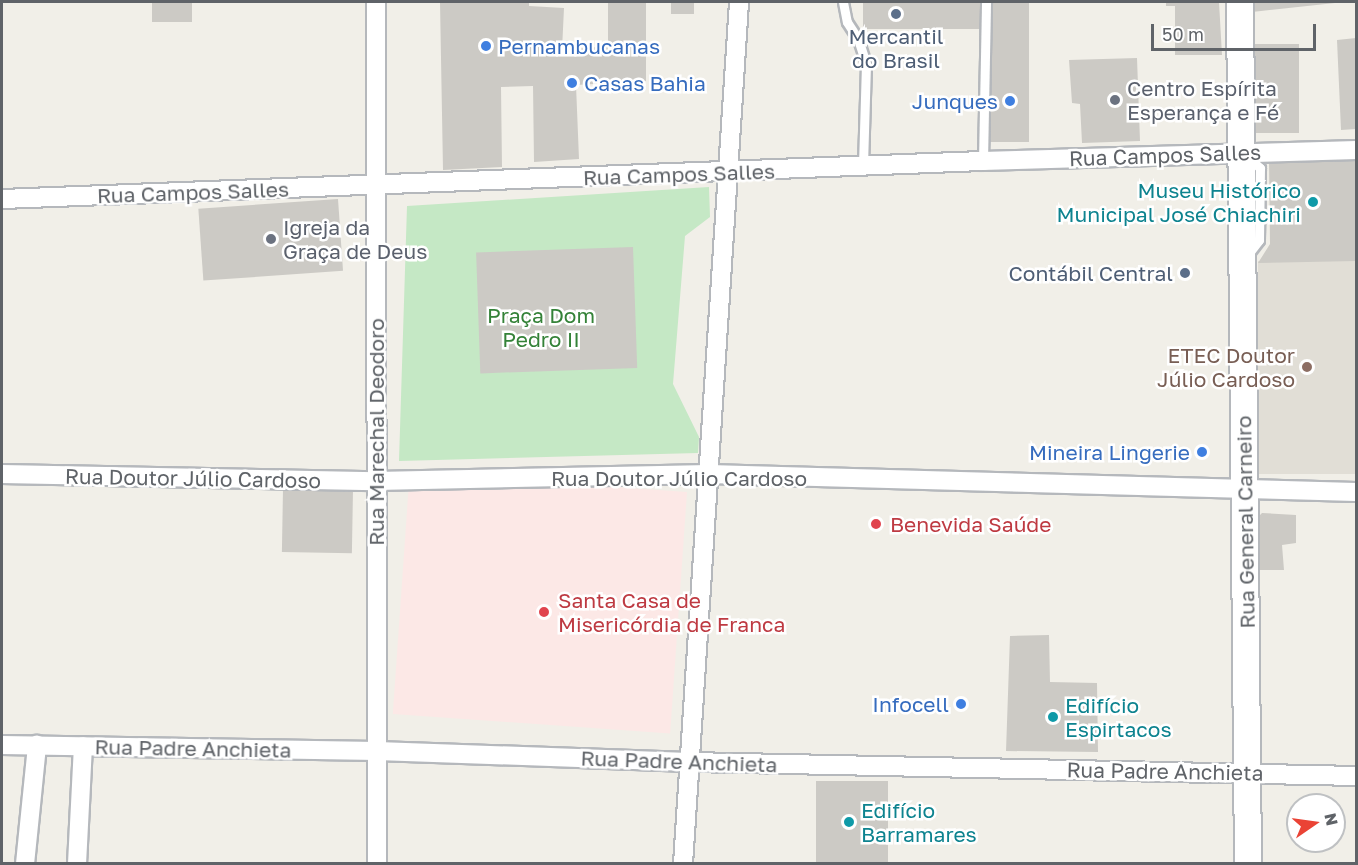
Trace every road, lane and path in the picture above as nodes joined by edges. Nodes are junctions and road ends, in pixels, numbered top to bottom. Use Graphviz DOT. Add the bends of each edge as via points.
graph roads {
  1 [pos="376,2"];
  2 [pos="739,2"];
  3 [pos="843,2"];
  4 [pos="986,2"];
  5 [pos="1240,2"];
  6 [pos="1356,150"];
  7 [pos="1243,152"];
  8 [pos="984,161"];
  9 [pos="863,167"];
  10 [pos="728,173"];
  11 [pos="378,184"];
  12 [pos="2,200"];
  13 [pos="2,474"];
  14 [pos="709,474"];
  15 [pos="376,481"];
  16 [pos="1244,489"];
  17 [pos="1356,492"];
  18 [pos="2,745"];
  19 [pos="38,745"];
  20 [pos="83,746"];
  21 [pos="377,751"];
  22 [pos="689,762"];
  23 [pos="1248,773"];
  24 [pos="1356,776"];
  25 [pos="25,864"];
  26 [pos="77,864"];
  27 [pos="377,864"];
  28 [pos="683,864"];
  29 [pos="1248,864"];
  1 -- 11 [label="street, Rua Marechal Deodoro"];
  2 -- 10 [label="street"];
  3 -- 9 [label="lane" via="866,64"];
  4 -- 8 [label="lane"];
  5 -- 7 [label="street, Rua General Carneiro"];
  6 -- 7 [label="street, Rua Campos Salles"];
  7 -- 8 [label="street, Rua Campos Salles"];
  7 -- 16 [label="street, Rua General Carneiro"];
  8 -- 9 [label="street, Rua Campos Salles"];
  9 -- 10 [label="street, Rua Campos Salles"];
  10 -- 11 [label="street, Rua Campos Salles"];
  10 -- 14 [label="street"];
  11 -- 12 [label="street, Rua Campos Salles"];
  11 -- 15 [label="street, Rua Marechal Deodoro"];
  13 -- 15 [label="street, Rua Doutor Júlio Cardoso"];
  14 -- 15 [label="street, Rua Doutor Júlio Cardoso"];
  14 -- 16 [label="street, Rua Doutor Júlio Cardoso"];
  14 -- 22 [label="street"];
  15 -- 21 [label="street, Rua Marechal Deodoro"];
  16 -- 17 [label="street, Rua Doutor Júlio Cardoso"];
  16 -- 23 [label="street, Rua General Carneiro"];
  18 -- 19 [label="street, Rua Padre Anchieta"];
  19 -- 20 [label="street, Rua Padre Anchieta"];
  19 -- 25 [label="street"];
  20 -- 21 [label="street, Rua Padre Anchieta"];
  20 -- 26 [label="street"];
  21 -- 22 [label="street, Rua Padre Anchieta"];
  21 -- 27 [label="street, Rua Marechal Deodoro"];
  22 -- 23 [label="street, Rua Padre Anchieta"];
  22 -- 28 [label="street"];
  23 -- 24 [label="street, Rua Padre Anchieta"];
  23 -- 29 [label="street, Rua General Carneiro"];
}
